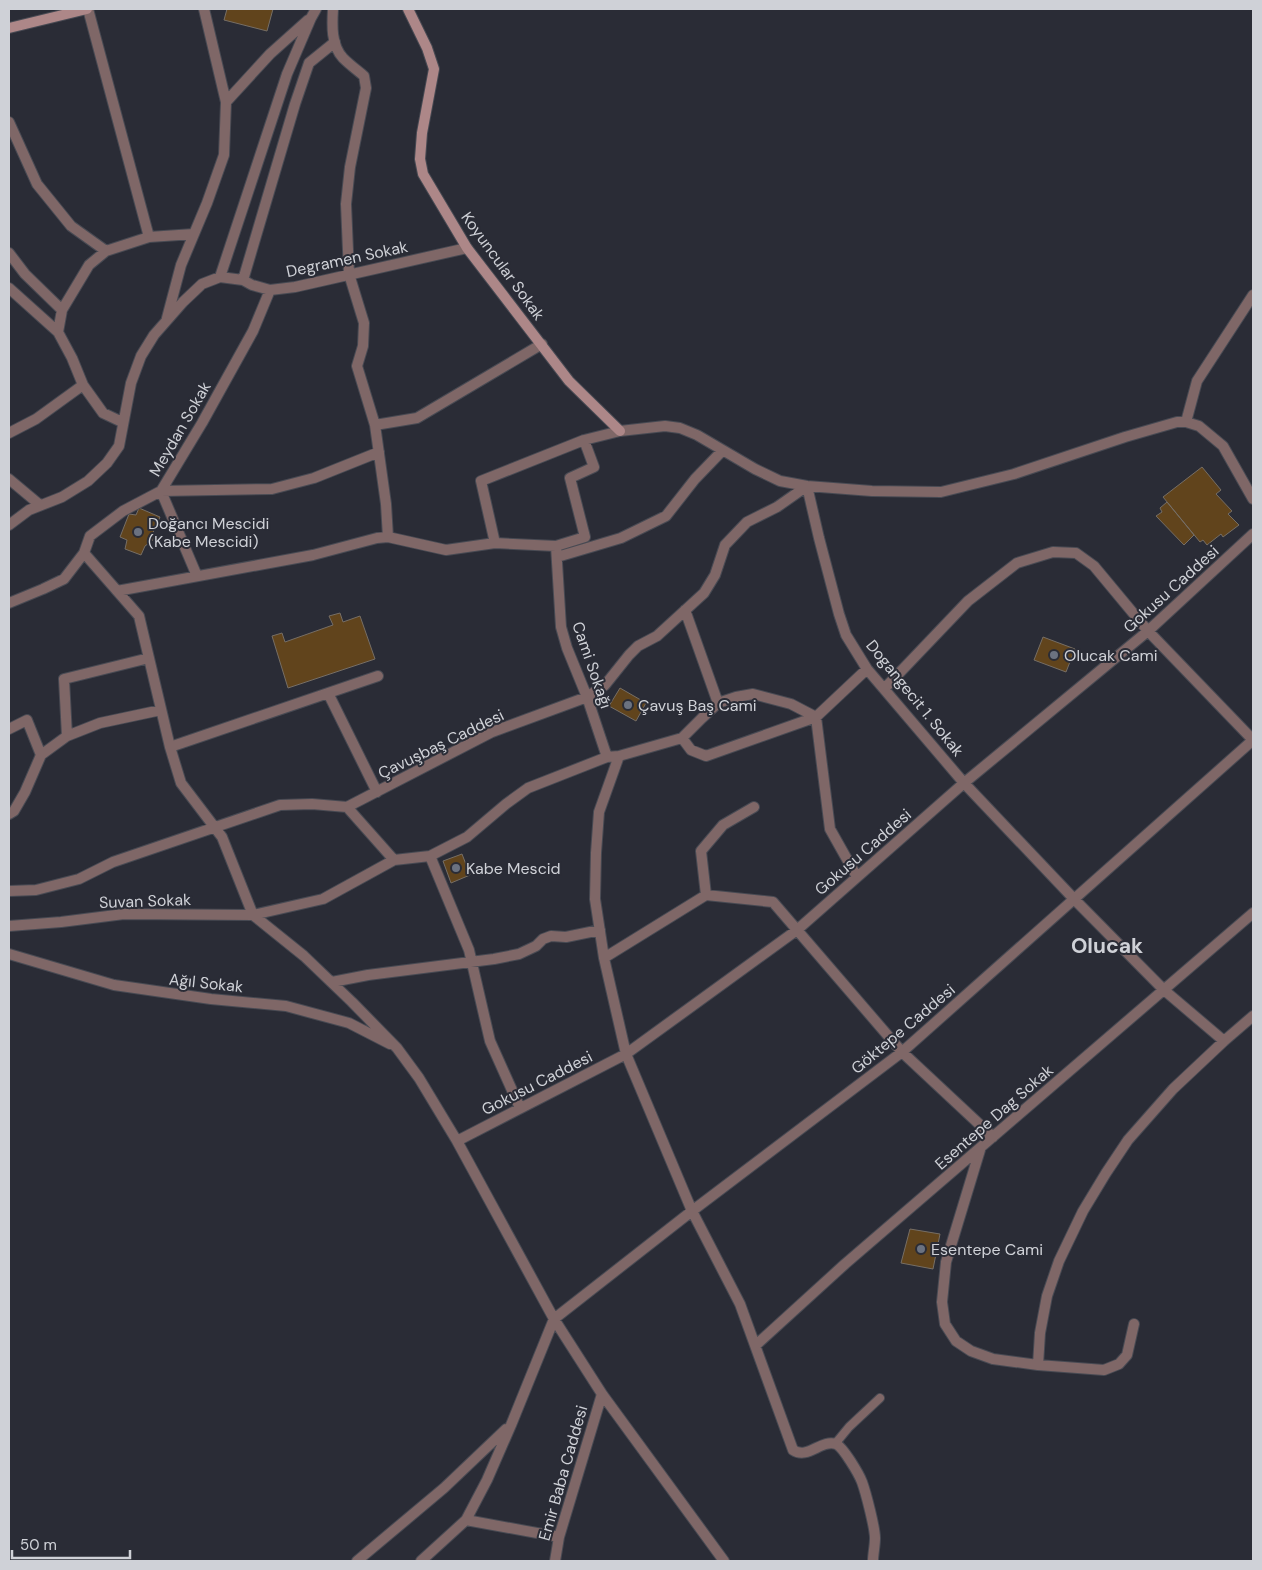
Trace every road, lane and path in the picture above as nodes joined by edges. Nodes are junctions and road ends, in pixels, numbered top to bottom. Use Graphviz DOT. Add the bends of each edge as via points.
graph roads {
  1 [pos="88,9"];
  2 [pos="204,9"];
  3 [pos="333,9"];
  4 [pos="408,9"];
  5 [pos="313,13"];
  6 [pos="9,28"];
  7 [pos="335,42"];
  8 [pos="226,102"];
  9 [pos="9,122"];
  10 [pos="194,234"];
  11 [pos="150,237"];
  12 [pos="467,248"];
  13 [pos="106,251"];
  14 [pos="9,253"];
  15 [pos="349,274"];
  16 [pos="220,277"];
  17 [pos="243,280"];
  18 [pos="9,288"];
  19 [pos="270,290"];
  20 [pos="1253,295"];
  21 [pos="62,310"];
  22 [pos="166,321"];
  23 [pos="58,332"];
  24 [pos="542,344"];
  25 [pos="83,385"];
  26 [pos="122,422"];
  27 [pos="1186,422"];
  28 [pos="375,425"];
  29 [pos="620,431"];
  30 [pos="9,433"];
  31 [pos="584,440"];
  32 [pos="722,451"];
  33 [pos="379,452"];
  34 [pos="9,479"];
  35 [pos="807,486"];
  36 [pos="161,490"];
  37 [pos="1253,499"];
  38 [pos="40,505"];
  39 [pos="9,525"];
  40 [pos="1253,534"];
  41 [pos="388,538"];
  42 [pos="495,543"];
  43 [pos="556,546"];
  44 [pos="84,553"];
  45 [pos="557,557"];
  46 [pos="197,576"];
  47 [pos="117,591"];
  48 [pos="9,604"];
  49 [pos="685,610"];
  50 [pos="1148,631"];
  51 [pos="149,658"];
  52 [pos="868,669"];
  53 [pos="378,676"];
  54 [pos="884,689"];
  55 [pos="328,694"];
  56 [pos="587,697"];
  57 [pos="718,703"];
  58 [pos="161,710"];
  59 [pos="816,717"];
  60 [pos="9,729"];
  61 [pos="67,736"];
  62 [pos="682,738"];
  63 [pos="1253,740"];
  64 [pos="170,747"];
  65 [pos="41,755"];
  66 [pos="619,756"];
  67 [pos="607,757"];
  68 [pos="964,783"];
  69 [pos="377,792"];
  70 [pos="347,807"];
  71 [pos="754,807"];
  72 [pos="9,814"];
  73 [pos="215,827"];
  74 [pos="430,856"];
  75 [pos="394,860"];
  76 [pos="858,877"];
  77 [pos="9,891"];
  78 [pos="706,895"];
  79 [pos="1075,900"];
  80 [pos="1253,913"];
  81 [pos="253,915"];
  82 [pos="9,926"];
  83 [pos="600,930"];
  84 [pos="797,930"];
  85 [pos="9,954"];
  86 [pos="604,958"];
  87 [pos="472,962"];
  88 [pos="332,982"];
  89 [pos="1164,990"];
  90 [pos="1253,1016"];
  91 [pos="1224,1040"];
  92 [pos="397,1048"];
  93 [pos="902,1052"];
  94 [pos="626,1054"];
  95 [pos="520,1108"];
  96 [pos="994,1137"];
  97 [pos="456,1141"];
  98 [pos="980,1149"];
  99 [pos="692,1212"];
  100 [pos="554,1319"];
  101 [pos="1134,1324"];
  102 [pos="756,1345"];
  103 [pos="1038,1365"];
  104 [pos="602,1394"];
  105 [pos="880,1398"];
  106 [pos="511,1425"];
  107 [pos="835,1444"];
  108 [pos="466,1520"];
  109 [pos="559,1537"];
  110 [pos="357,1561"];
  111 [pos="421,1561"];
  112 [pos="554,1561"];
  113 [pos="724,1561"];
  114 [pos="873,1561"];
  1 -- 6 [label="street"];
  1 -- 11 [label="street"];
  2 -- 8 [label="street"];
  3 -- 7 [label="street"];
  4 -- 12 [label="street, Koyuncular Sokak" via="434,69 422,133 420,159 423,174"];
  5 -- 8 [label="street"];
  5 -- 16 [label="street" via="287,74"];
  7 -- 15 [label="street" via="342,57 364,76 366,88 346,204"];
  7 -- 17 [label="street" via="309,63"];
  8 -- 10 [label="street" via="224,155"];
  9 -- 13 [label="street" via="37,184 71,226"];
  10 -- 11 [label="street"];
  10 -- 22 [label="street" via="181,265"];
  11 -- 13 [label="street"];
  12 -- 15 [label="street, Degramen Sokak"];
  12 -- 24 [label="street, Koyuncular Sokak"];
  13 -- 21 [label="street" via="89,265"];
  14 -- 21 [label="street" via="25,274"];
  15 -- 19 [label="street, Degramen Sokak"];
  15 -- 28 [label="street" via="364,323 363,346 357,366"];
  16 -- 17 [label="street, Degramen Sokak"];
  16 -- 22 [label="street" via="202,284"];
  17 -- 19 [label="street, Degramen Sokak"];
  18 -- 23 [label="street"];
  19 -- 36 [label="street, Meydan Sokak" via="253,331"];
  20 -- 27 [label="street" via="1197,381"];
  21 -- 23 [label="street"];
  22 -- 26 [label="street" via="141,356"];
  23 -- 25 [label="street"];
  24 -- 28 [label="street" via="417,418"];
  24 -- 29 [label="street, Koyuncular Sokak" via="569,381"];
  25 -- 26 [label="street" via="103,413"];
  25 -- 30 [label="street" via="36,419"];
  26 -- 38 [label="street" via="119,446 107,463 88,481"];
  27 -- 35 [label="street" via="1125,437 1014,474 941,492"];
  27 -- 37 [label="street" via="1199,426 1223,446"];
  28 -- 33 [label="street"];
  29 -- 31 [label="street"];
  29 -- 32 [label="street" via="665,426 680,428"];
  31 -- 42 [label="street" via="481,481"];
  31 -- 43 [label="street" via="594,468 570,478 585,537"];
  32 -- 35 [label="street" via="780,481"];
  32 -- 45 [label="street" via="666,516 621,538"];
  33 -- 36 [label="street" via="314,478 272,489"];
  33 -- 41 [label="street"];
  34 -- 38 [label="street"];
  35 -- 49 [label="street, Çavuşbaş Caddesi" via="778,507 747,522 725,546 715,575 704,593"];
  35 -- 52 [label="street, Dogangecit 1. Sokak" via="846,635"];
  36 -- 44 [label="street, Meydan Sokak" via="122,511 90,536"];
  36 -- 46 [label="street"];
  38 -- 39 [label="street"];
  40 -- 50 [label="street, Gokusu Caddesi"];
  41 -- 42 [label="street" via="446,550"];
  41 -- 46 [label="street"];
  42 -- 43 [label="street"];
  43 -- 45 [label="street, Cami Sokağı"];
  44 -- 47 [label="street"];
  44 -- 48 [label="street, Meydan Sokak" via="64,579"];
  45 -- 56 [label="street, Cami Sokağı" via="561,627"];
  46 -- 47 [label="street"];
  47 -- 51 [label="street" via="139,616"];
  49 -- 56 [label="street, Çavuşbaş Caddesi" via="657,636 633,650 605,685"];
  49 -- 57 [label="street"];
  50 -- 54 [label="street" via="1094,566 1076,553 1053,552 1017,564 968,601"];
  50 -- 63 [label="street"];
  50 -- 68 [label="street, Gokusu Caddesi"];
  51 -- 58 [label="street"];
  51 -- 61 [label="street" via="64,679"];
  52 -- 54 [label="street, Dogangecit 1. Sokak"];
  52 -- 59 [label="street"];
  53 -- 55 [label="street"];
  54 -- 68 [label="street, Dogangecit 1. Sokak"];
  55 -- 64 [label="street"];
  55 -- 69 [label="street"];
  56 -- 67 [label="street, Cami Sokağı"];
  56 -- 69 [label="street, Çavuşbaş Caddesi" via="492,732"];
  57 -- 59 [label="street" via="752,694 791,704"];
  57 -- 62 [label="street"];
  58 -- 61 [label="street" via="100,723"];
  58 -- 64 [label="street"];
  59 -- 62 [label="street" via="706,756 691,750"];
  59 -- 76 [label="street" via="830,828"];
  60 -- 65 [label="street" via="28,720"];
  61 -- 65 [label="street"];
  62 -- 66 [label="street"];
  63 -- 79 [label="street, Göktepe Caddesi"];
  64 -- 73 [label="street" via="181,783"];
  65 -- 72 [label="street" via="25,792 14,812"];
  66 -- 67 [label="street"];
  66 -- 83 [label="street" via="600,812 595,899"];
  67 -- 74 [label="street" via="528,788 467,837"];
  68 -- 76 [label="street, Gokusu Caddesi"];
  68 -- 79 [label="street, Dogangecit 1. Sokak"];
  69 -- 70 [label="street, Çavuşbaş Caddesi"];
  70 -- 73 [label="street" via="280,805"];
  70 -- 75 [label="street"];
  71 -- 78 [label="street" via="723,825 701,851"];
  73 -- 77 [label="street" via="113,862 79,879 36,890"];
  73 -- 81 [label="street"];
  74 -- 75 [label="street"];
  74 -- 87 [label="street"];
  75 -- 81 [label="street, Suvan Sokak" via="323,899"];
  76 -- 84 [label="street, Gokusu Caddesi"];
  78 -- 84 [label="street" via="773,902"];
  78 -- 86 [label="street"];
  79 -- 89 [label="street, Dogangecit 1. Sokak"];
  79 -- 93 [label="street, Göktepe Caddesi"];
  80 -- 89 [label="street, Esentepe Dag Sokak"];
  81 -- 82 [label="street, Suvan Sokak" via="124,914"];
  81 -- 88 [label="street"];
  83 -- 86 [label="street"];
  83 -- 87 [label="street" via="566,937 550,936 519,954"];
  84 -- 93 [label="street"];
  84 -- 94 [label="street, Gokusu Caddesi"];
  85 -- 92 [label="street, Ağıl Sokak" via="114,985 211,1000 286,1006 349,1024"];
  86 -- 94 [label="street"];
  87 -- 88 [label="street"];
  87 -- 95 [label="street" via="490,1041"];
  88 -- 92 [label="street"];
  89 -- 91 [label="street, Dogangecit 1. Sokak"];
  89 -- 96 [label="street, Esentepe Dag Sokak"];
  90 -- 91 [label="street"];
  91 -- 103 [label="street" via="1173,1089 1128,1140 1083,1211 1059,1260 1047,1296"];
  92 -- 97 [label="street" via="419,1078"];
  93 -- 96 [label="street"];
  93 -- 99 [label="street, Göktepe Caddesi"];
  94 -- 95 [label="street, Gokusu Caddesi"];
  94 -- 99 [label="street"];
  95 -- 97 [label="street, Gokusu Caddesi"];
  96 -- 98 [label="street, Esentepe Dag Sokak"];
  97 -- 100 [label="street"];
  98 -- 102 [label="street, Esentepe Dag Sokak" via="844,1264"];
  98 -- 103 [label="street" via="946,1262 942,1302 945,1324 956,1341 971,1351 993,1359"];
  99 -- 100 [label="street, Göktepe Caddesi"];
  99 -- 102 [label="street" via="740,1304"];
  100 -- 104 [label="street"];
  100 -- 106 [label="street"];
  101 -- 103 [label="street" via="1127,1355 1112,1368"];
  102 -- 107 [label="street" via="793,1450 807,1453"];
  104 -- 109 [label="street, Emir Baba Caddesi"];
  104 -- 113 [label="street"];
  105 -- 107 [label="lane"];
  106 -- 108 [label="street"];
  106 -- 110 [label="street" via="444,1488"];
  107 -- 114 [label="street" via="862,1481 875,1537"];
  108 -- 109 [label="street"];
  108 -- 111 [label="street"];
  109 -- 112 [label="street, Emir Baba Caddesi"];
}
